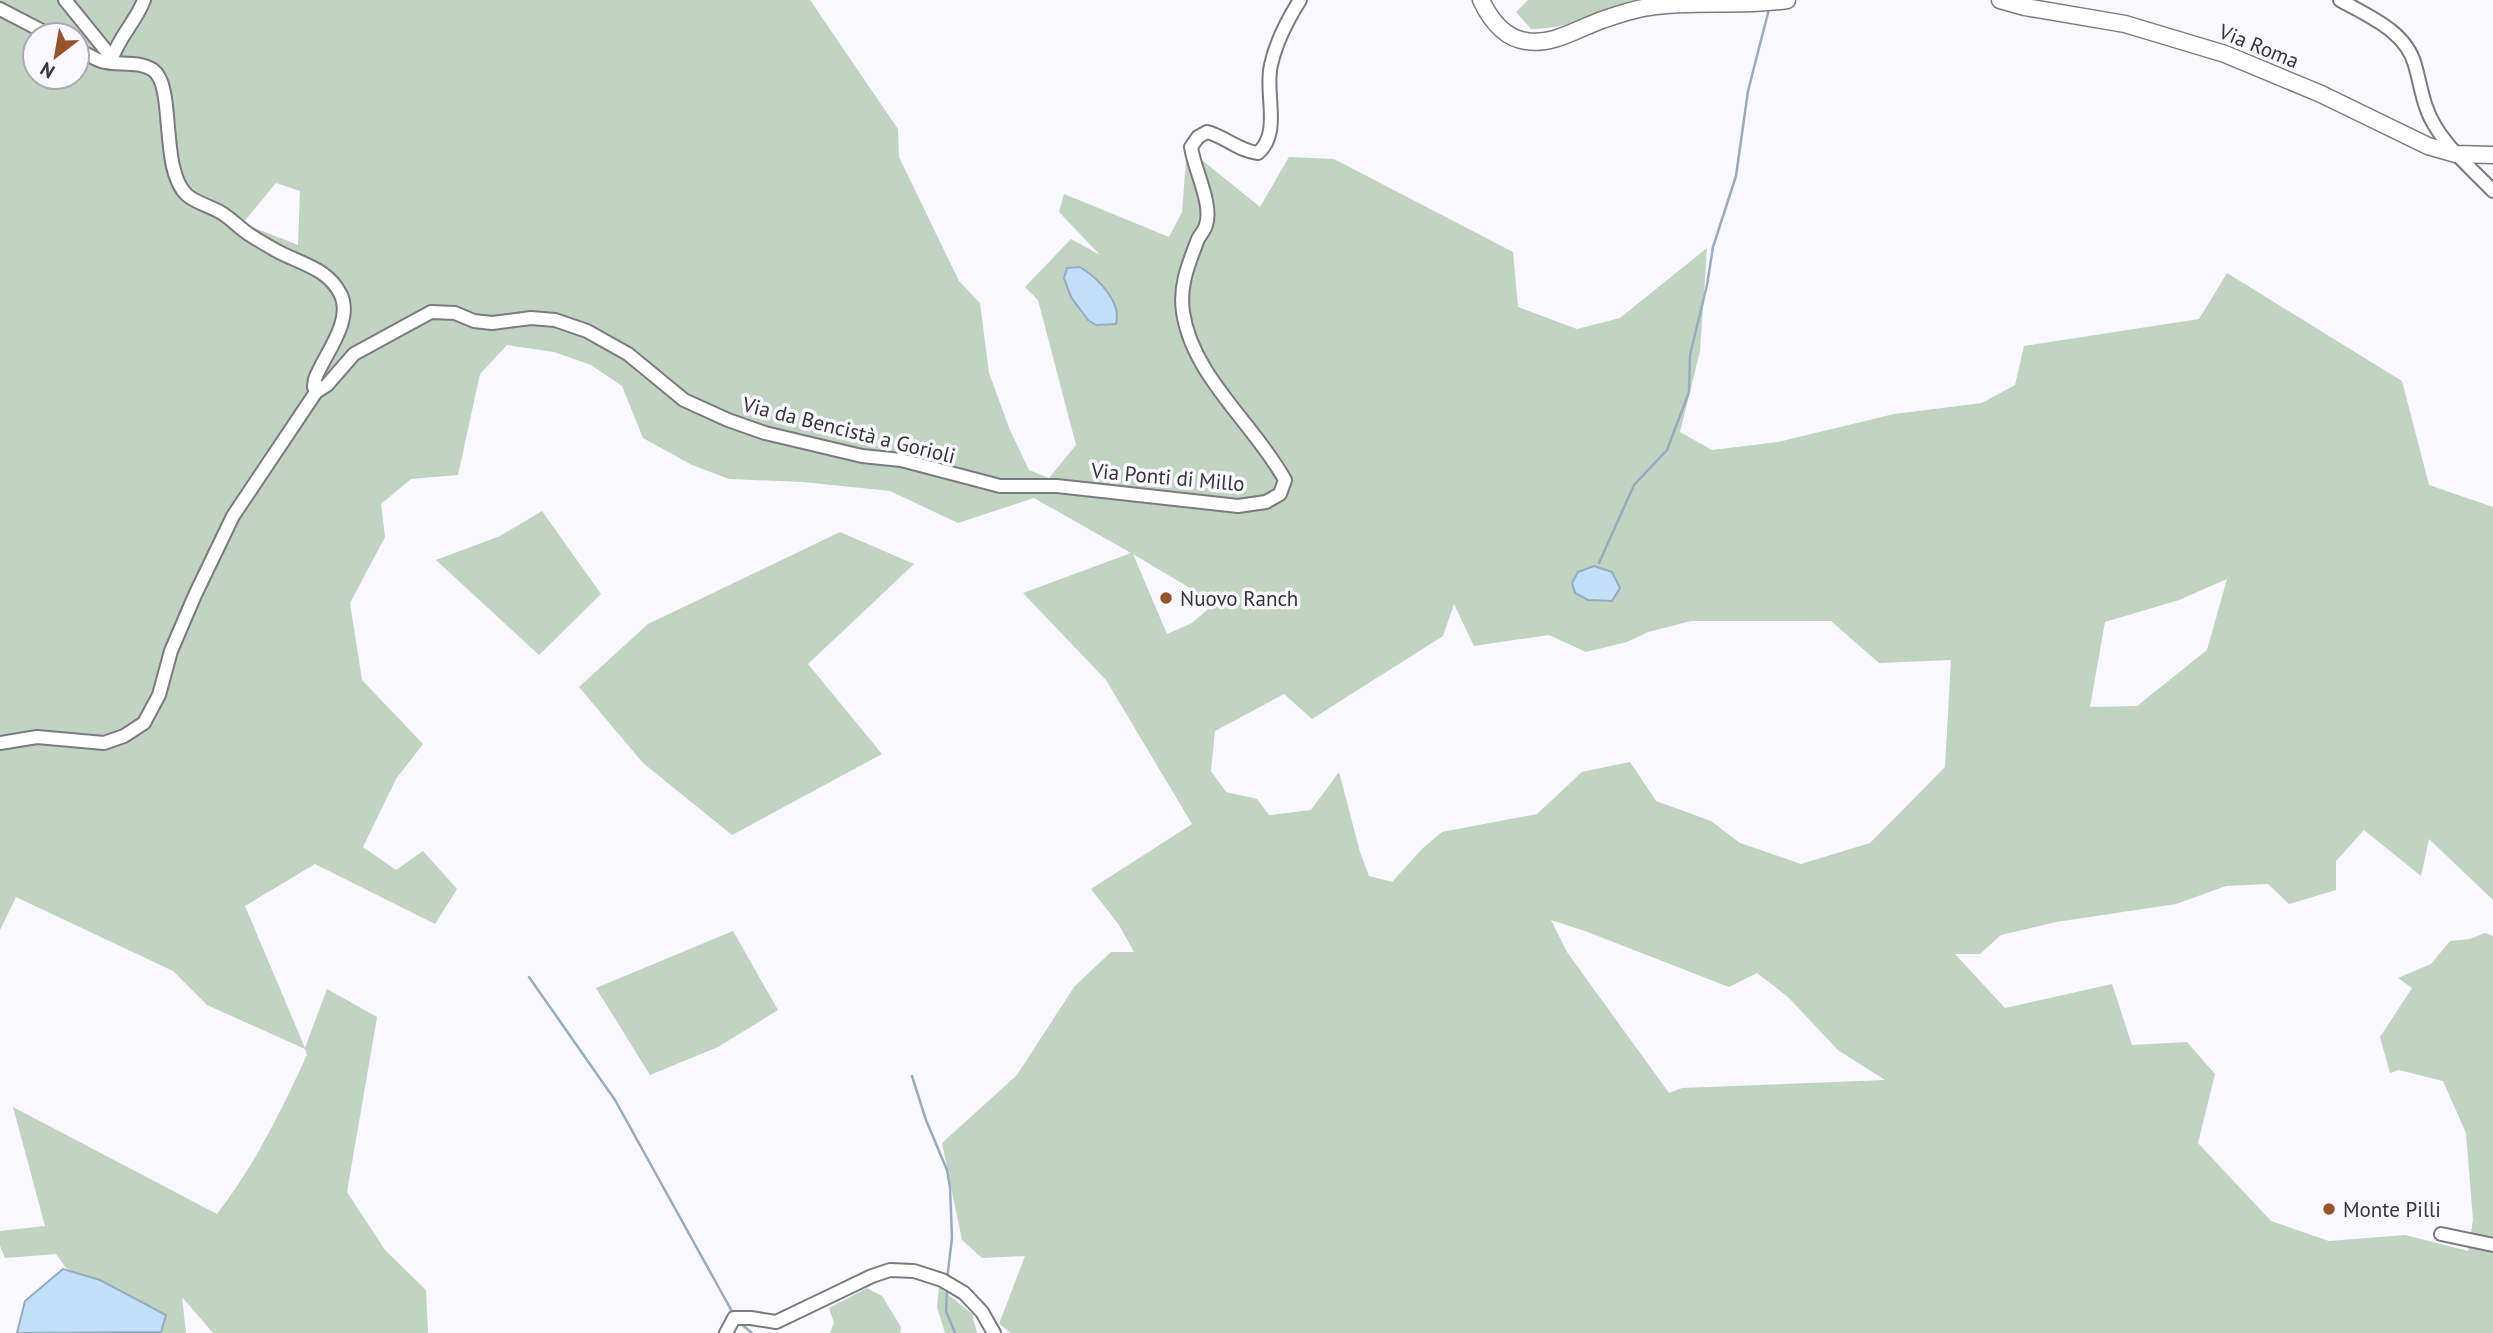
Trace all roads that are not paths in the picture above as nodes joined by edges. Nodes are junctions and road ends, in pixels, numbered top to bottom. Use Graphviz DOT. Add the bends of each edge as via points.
graph roads {
  1 [pos="65,0"];
  2 [pos="144,0"];
  3 [pos="1300,0"];
  4 [pos="1481,0"];
  5 [pos="1786,0"];
  6 [pos="2000,0"];
  7 [pos="2340,0"];
  8 [pos="1763,1"];
  9 [pos="0,9"];
  10 [pos="23,21"];
  11 [pos="91,56"];
  12 [pos="113,60"];
  13 [pos="2456,154"];
  14 [pos="2493,155"];
  15 [pos="2493,191"];
  16 [pos="316,392"];
  17 [pos="1010,488"];
  18 [pos="0,744"];
  19 [pos="2441,1234"];
  20 [pos="2493,1245"];
  21 [pos="726,1333"];
  22 [pos="994,1333"];
  1 -- 12 [label="street"];
  2 -- 12 [label="street"];
  3 -- 17 [label="street, Via Ponti di Millo" via="1270,65 1271,128 1266,147 1258,153 1246,151 1207,132 1191,147 1205,193 1207,225 1183,285 1183,313 1199,359 1276,464 1285,480 1280,494 1266,502 1238,506 1058,486"];
  4 -- 8 [label="main road" via="1497,25 1511,37 1528,42 1564,36 1647,7 1693,1"];
  5 -- 8 [label="main road"];
  6 -- 13 [label="main road, Via Roma" via="2125,24 2225,54"];
  7 -- 13 [label="street" via="2397,34 2415,63 2422,99 2434,125"];
  9 -- 10 [label="street"];
  11 -- 12 [label="street, Via da Bencistà a Gorioli"];
  12 -- 16 [label="street, Via da Bencistà a Gorioli" via="151,68 158,75 169,146 182,190 278,252 325,274 342,297 342,321 317,373"];
  13 -- 14 [label="main road, Via Roma"];
  13 -- 15 [label="street"];
  16 -- 17 [label="street, Via da Bencistà a Gorioli" via="354,355 431,312 492,323 555,320 628,354 684,400 728,420 765,433"];
  16 -- 18 [label="street, Via da Bencistà a Gorioli" via="233,516 195,595 171,651 159,695 144,723 104,743 37,737"];
  19 -- 20 [label="street"];
  21 -- 22 [label="street" via="734,1318 776,1322 872,1276 914,1270 964,1293"];
}
